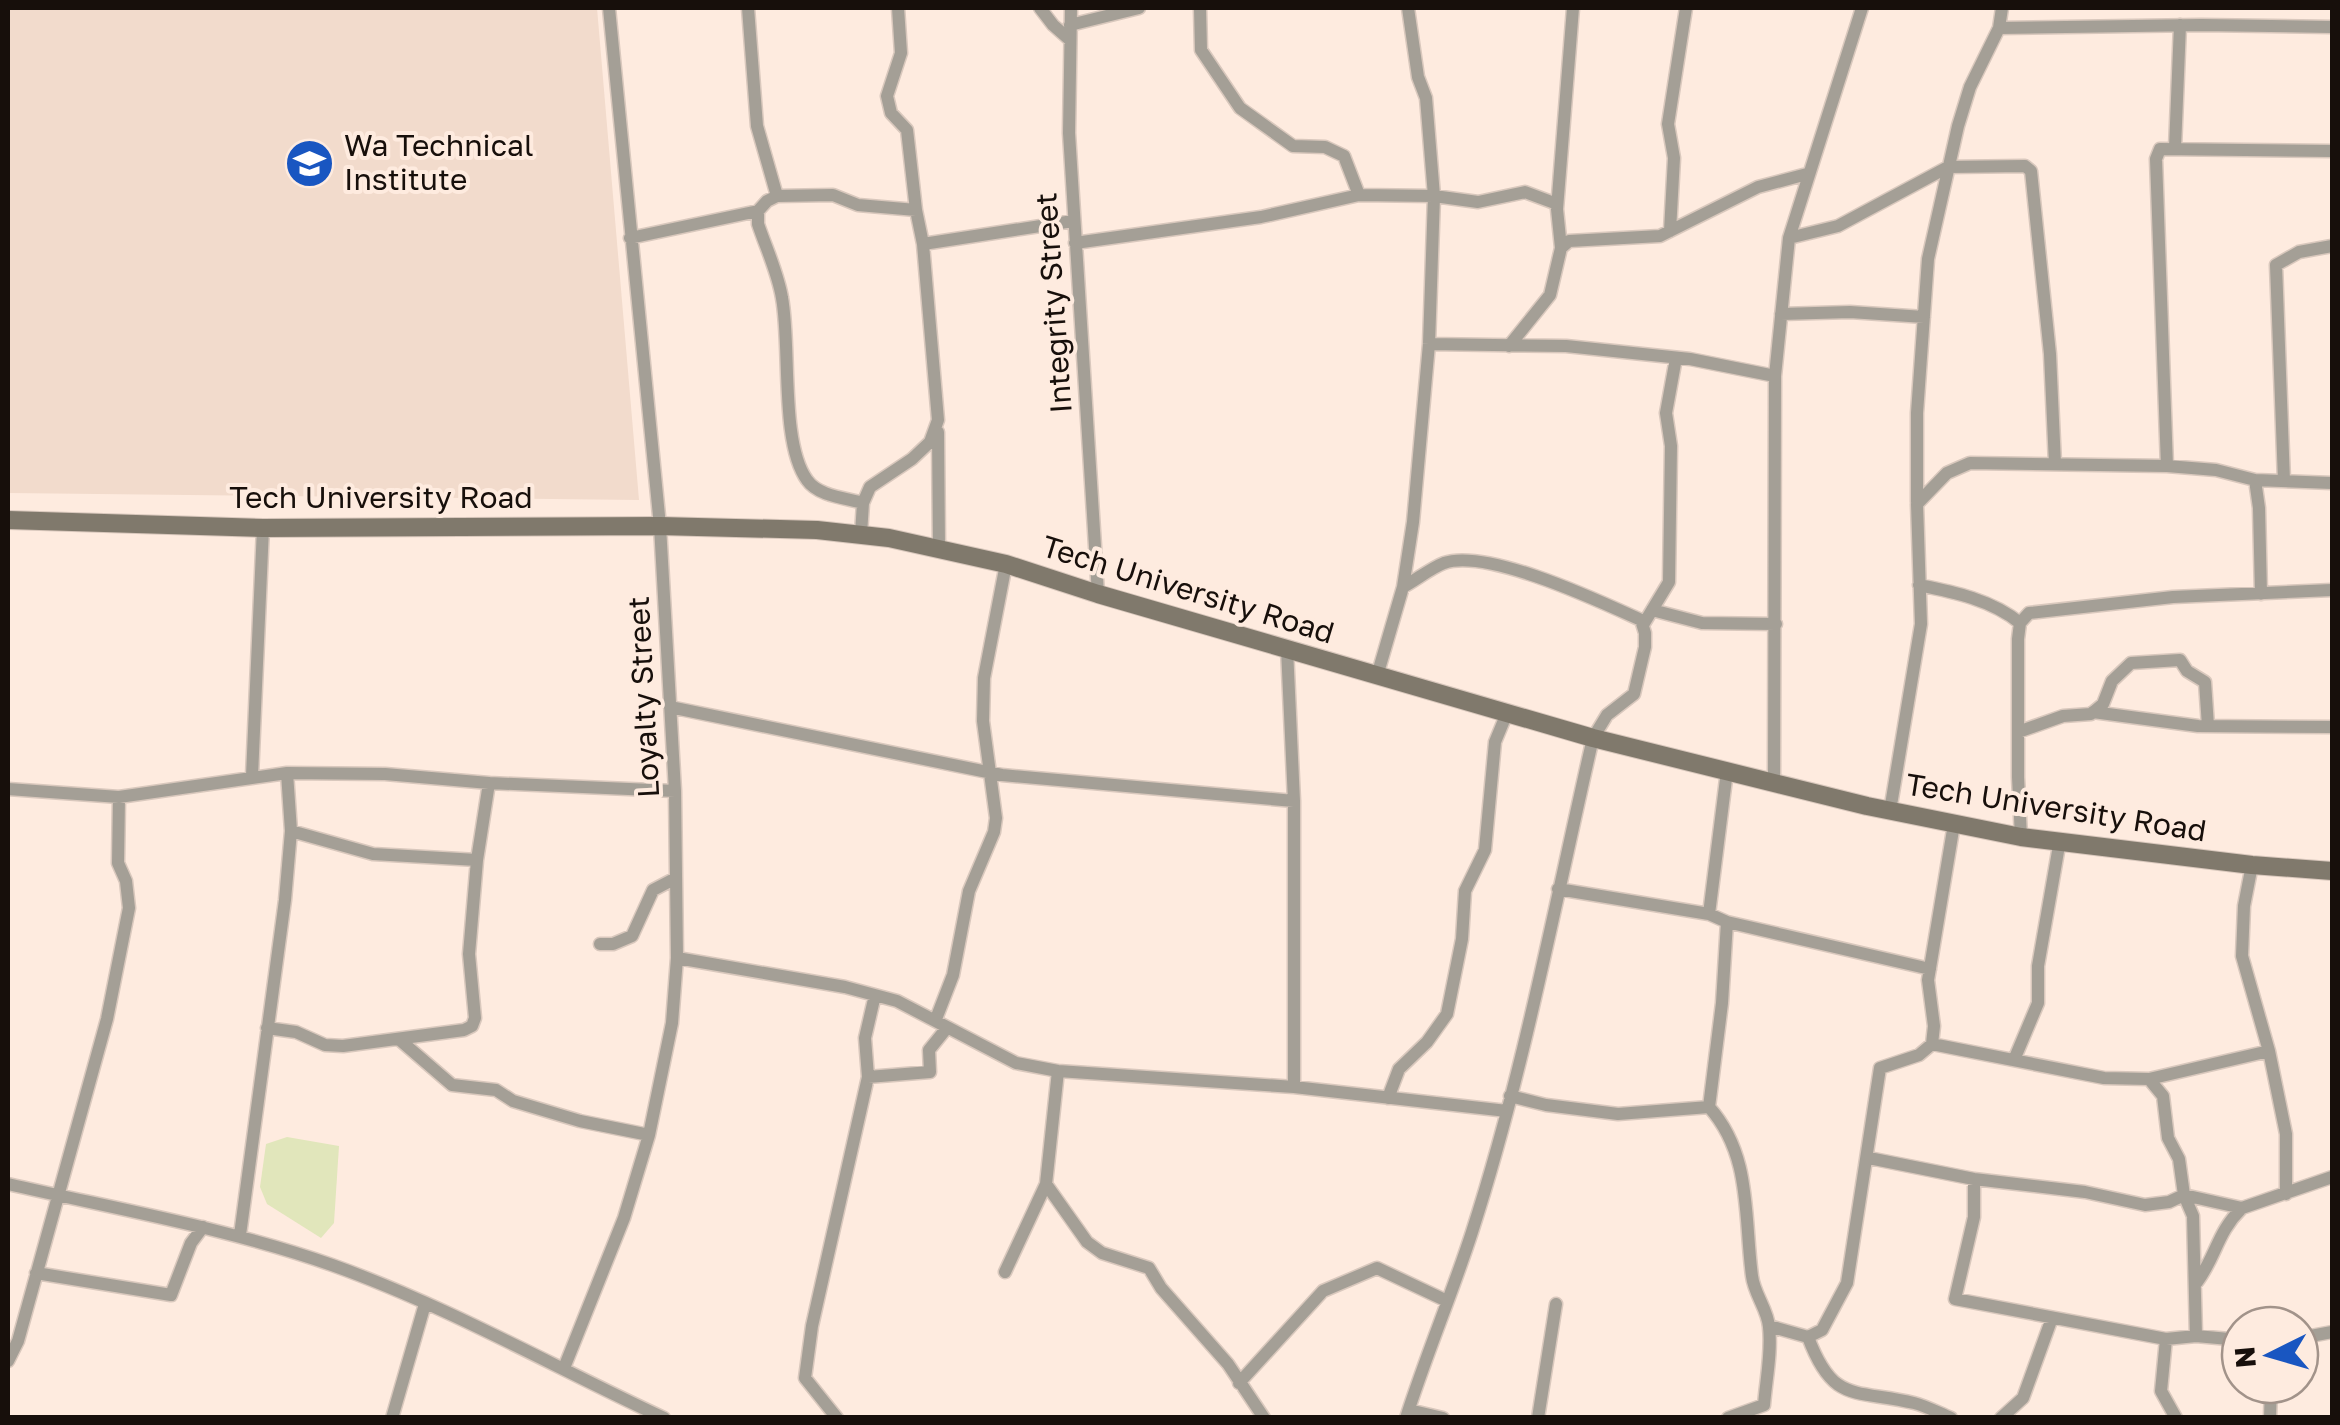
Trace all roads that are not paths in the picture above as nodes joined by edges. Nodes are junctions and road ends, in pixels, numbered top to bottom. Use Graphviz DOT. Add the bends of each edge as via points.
graph roads {
  1 [pos="608,8"];
  2 [pos="748,8"];
  3 [pos="898,8"];
  4 [pos="1040,8"];
  5 [pos="1071,8"];
  6 [pos="1140,8"];
  7 [pos="1200,8"];
  8 [pos="1408,8"];
  9 [pos="1573,8"];
  10 [pos="1686,8"];
  11 [pos="1862,8"];
  12 [pos="2002,8"];
  13 [pos="2180,25"];
  14 [pos="2332,27"];
  15 [pos="1999,28"];
  16 [pos="1070,32"];
  17 [pos="2175,148"];
  18 [pos="2332,150"];
  19 [pos="1948,167"];
  20 [pos="1807,174"];
  21 [pos="1359,195"];
  22 [pos="777,196"];
  23 [pos="1434,196"];
  24 [pos="1557,204"];
  25 [pos="916,210"];
  26 [pos="758,211"];
  27 [pos="1073,221"];
  28 [pos="1670,231"];
  29 [pos="630,238"];
  30 [pos="1789,238"];
  31 [pos="1075,243"];
  32 [pos="923,244"];
  33 [pos="2332,246"];
  34 [pos="1561,248"];
  35 [pos="1781,314"];
  36 [pos="1924,316"];
  37 [pos="1429,344"];
  38 [pos="1508,346"];
  39 [pos="1676,358"];
  40 [pos="1775,376"];
  41 [pos="938,420"];
  42 [pos="2055,464"];
  43 [pos="2167,466"];
  44 [pos="2255,480"];
  45 [pos="2284,481"];
  46 [pos="2332,483"];
  47 [pos="863,502"];
  48 [pos="1916,504"];
  49 [pos="8,520"];
  50 [pos="660,526"];
  51 [pos="263,528"];
  52 [pos="861,534"];
  53 [pos="939,548"];
  54 [pos="1006,564"];
  55 [pos="1919,585"];
  56 [pos="1403,587"];
  57 [pos="2332,590"];
  58 [pos="1098,594"];
  59 [pos="2261,594"];
  60 [pos="1652,610"];
  61 [pos="2020,623"];
  62 [pos="1776,624"];
  63 [pos="1643,626"];
  64 [pos="1287,649"];
  65 [pos="1376,676"];
  66 [pos="670,707"];
  67 [pos="2093,712"];
  68 [pos="1507,713"];
  69 [pos="2208,726"];
  70 [pos="2332,727"];
  71 [pos="2018,732"];
  72 [pos="1593,738"];
  73 [pos="1727,770"];
  74 [pos="988,772"];
  75 [pos="287,773"];
  76 [pos="252,776"];
  77 [pos="1774,782"];
  78 [pos="488,783"];
  79 [pos="8,790"];
  80 [pos="674,790"];
  81 [pos="119,797"];
  82 [pos="1294,801"];
  83 [pos="1890,811"];
  84 [pos="1954,824"];
  85 [pos="291,831"];
  86 [pos="2021,837"];
  87 [pos="2060,840"];
  88 [pos="477,860"];
  89 [pos="2252,865"];
  90 [pos="2332,871"];
  91 [pos="676,878"];
  92 [pos="1558,889"];
  93 [pos="1710,914"];
  94 [pos="1727,922"];
  95 [pos="600,944"];
  96 [pos="677,958"];
  97 [pos="1930,969"];
  98 [pos="875,995"];
  99 [pos="941,1024"];
  100 [pos="267,1028"];
  101 [pos="401,1041"];
  102 [pos="1932,1044"];
  103 [pos="2269,1051"];
  104 [pos="2014,1060"];
  105 [pos="1058,1071"];
  106 [pos="868,1077"];
  107 [pos="2149,1080"];
  108 [pos="1294,1087"];
  109 [pos="1510,1096"];
  110 [pos="1388,1098"];
  111 [pos="1709,1107"];
  112 [pos="1506,1111"];
  113 [pos="649,1135"];
  114 [pos="1869,1158"];
  115 [pos="2332,1176"];
  116 [pos="1974,1179"];
  117 [pos="8,1184"];
  118 [pos="1046,1184"];
  119 [pos="2286,1194"];
  120 [pos="56,1195"];
  121 [pos="2184,1196"];
  122 [pos="2242,1208"];
  123 [pos="203,1227"];
  124 [pos="240,1235"];
  125 [pos="1005,1272"];
  126 [pos="36,1273"];
  127 [pos="2197,1282"];
  128 [pos="1447,1300"];
  129 [pos="425,1304"];
  130 [pos="1556,1304"];
  131 [pos="2052,1318"];
  132 [pos="1770,1326"];
  133 [pos="2196,1336"];
  134 [pos="1808,1337"];
  135 [pos="2220,1338"];
  136 [pos="2166,1339"];
  137 [pos="8,1361"];
  138 [pos="564,1368"];
  139 [pos="1240,1383"];
  140 [pos="634,1411"];
  141 [pos="1407,1414"];
  142 [pos="392,1418"];
  143 [pos="664,1418"];
  144 [pos="837,1418"];
  145 [pos="1264,1418"];
  146 [pos="1443,1418"];
  147 [pos="1538,1418"];
  148 [pos="1728,1418"];
  149 [pos="1951,1418"];
  150 [pos="2001,1418"];
  151 [pos="2176,1418"];
  1 -- 29 [label="street, Loyalty Street"];
  2 -- 22 [label="street" via="757,126"];
  3 -- 25 [label="street" via="901,53 887,96 891,113 907,130"];
  4 -- 16 [label="street" via="1053,25"];
  5 -- 16 [label="street, Integrity Street"];
  6 -- 16 [label="street"];
  7 -- 21 [label="street" via="1201,50 1240,108 1294,146 1325,147 1344,156"];
  8 -- 23 [label="street" via="1426,98"];
  9 -- 24 [label="street"];
  10 -- 28 [label="street" via="1668,124 1674,158"];
  11 -- 20 [label="street"];
  12 -- 15 [label="street"];
  13 -- 14 [label="street"];
  13 -- 15 [label="street"];
  13 -- 17 [label="street"];
  15 -- 19 [label="street" via="1970,87"];
  16 -- 27 [label="street, Integrity Street"];
  17 -- 18 [label="street"];
  17 -- 43 [label="street" via="2160,149 2156,160"];
  19 -- 30 [label="street" via="1838,226"];
  19 -- 36 [label="street" via="1928,259"];
  19 -- 42 [label="street" via="2031,170"];
  20 -- 28 [label="street" via="1758,187"];
  20 -- 30 [label="street"];
  21 -- 23 [label="street"];
  21 -- 31 [label="street" via="1261,217"];
  22 -- 25 [label="street" via="833,195 858,205"];
  22 -- 26 [label="street"];
  23 -- 24 [label="street" via="1478,202 1525,192"];
  23 -- 37 [label="street"];
  24 -- 34 [label="street"];
  25 -- 32 [label="street"];
  26 -- 29 [label="street"];
  26 -- 47 [label="street" via="782,300 798,462 808,483"];
  27 -- 31 [label="street, Integrity Street"];
  27 -- 32 [label="street"];
  28 -- 34 [label="street" via="1570,241"];
  29 -- 50 [label="street, Loyalty Street"];
  30 -- 35 [label="street"];
  31 -- 58 [label="street, Integrity Street"];
  32 -- 41 [label="street"];
  33 -- 45 [label="street" via="2276,265"];
  34 -- 38 [label="street" via="1550,295"];
  35 -- 36 [label="street"];
  35 -- 40 [label="street"];
  36 -- 48 [label="street"];
  37 -- 38 [label="street"];
  37 -- 56 [label="street"];
  38 -- 39 [label="street"];
  39 -- 40 [label="street"];
  39 -- 60 [label="street" via="1666,413 1668,582"];
  40 -- 62 [label="street"];
  41 -- 47 [label="street" via="930,442 877,480"];
  41 -- 53 [label="street"];
  42 -- 43 [label="street"];
  42 -- 48 [label="street" via="1970,463 1947,472"];
  43 -- 44 [label="street"];
  44 -- 45 [label="street"];
  44 -- 59 [label="street"];
  45 -- 46 [label="street"];
  47 -- 52 [label="street"];
  48 -- 55 [label="street"];
  49 -- 51 [label="street, Tech University Road"];
  50 -- 51 [label="street, Tech University Road"];
  50 -- 52 [label="street, Tech University Road"];
  50 -- 66 [label="street, Loyalty Street"];
  51 -- 76 [label="street"];
  52 -- 53 [label="street, Tech University Road"];
  53 -- 54 [label="street, Tech University Road"];
  54 -- 58 [label="street, Tech University Road"];
  54 -- 74 [label="street" via="984,678"];
  55 -- 61 [label="street" via="1965,594"];
  55 -- 83 [label="street" via="1920,624"];
  56 -- 63 [label="street" via="1446,562 1482,562 1571,590"];
  56 -- 65 [label="street"];
  57 -- 59 [label="street"];
  58 -- 64 [label="street, Tech University Road"];
  59 -- 61 [label="street" via="2030,612"];
  60 -- 62 [label="street" via="1713,624"];
  60 -- 63 [label="street"];
  61 -- 71 [label="street"];
  62 -- 77 [label="street"];
  63 -- 72 [label="street" via="1634,694 1607,715"];
  64 -- 65 [label="street, Tech University Road"];
  64 -- 82 [label="street"];
  65 -- 68 [label="street, Tech University Road"];
  66 -- 74 [label="street"];
  66 -- 80 [label="street, Loyalty Street"];
  67 -- 69 [label="street"];
  67 -- 69 [label="street" via="2131,662 2180,660 2205,682"];
  67 -- 71 [label="street"];
  68 -- 72 [label="street, Tech University Road"];
  68 -- 110 [label="street" via="1496,742 1485,850 1465,892 1447,1014 1399,1069"];
  69 -- 70 [label="street"];
  71 -- 86 [label="street"];
  72 -- 73 [label="street, Tech University Road"];
  72 -- 92 [label="street"];
  73 -- 77 [label="street, Tech University Road"];
  73 -- 93 [label="street"];
  74 -- 82 [label="street"];
  74 -- 99 [label="street" via="994,832 969,892"];
  75 -- 76 [label="street"];
  75 -- 78 [label="street"];
  75 -- 85 [label="street"];
  76 -- 81 [label="street"];
  77 -- 83 [label="street, Tech University Road"];
  78 -- 80 [label="street"];
  78 -- 88 [label="street"];
  79 -- 81 [label="street"];
  80 -- 91 [label="street, Loyalty Street"];
  81 -- 120 [label="street" via="118,863 129,908 106,1019"];
  82 -- 108 [label="street"];
  83 -- 84 [label="street, Tech University Road"];
  84 -- 86 [label="street, Tech University Road"];
  84 -- 97 [label="street"];
  85 -- 88 [label="street" via="373,854"];
  85 -- 100 [label="street"];
  86 -- 87 [label="street, Tech University Road"];
  87 -- 89 [label="street, Tech University Road"];
  87 -- 104 [label="street" via="2038,1003"];
  88 -- 101 [label="street" via="472,1026"];
  89 -- 90 [label="street, Tech University Road"];
  89 -- 103 [label="street" via="2242,956"];
  91 -- 95 [label="street" via="653,890 632,936"];
  91 -- 96 [label="street, Loyalty Street"];
  92 -- 93 [label="street"];
  92 -- 109 [label="street"];
  93 -- 94 [label="street"];
  94 -- 97 [label="street"];
  94 -- 111 [label="street"];
  96 -- 98 [label="street"];
  96 -- 113 [label="street, Loyalty Street" via="672,1023"];
  97 -- 102 [label="street"];
  98 -- 99 [label="street"];
  98 -- 106 [label="street" via="865,1038"];
  99 -- 105 [label="street" via="1016,1063"];
  99 -- 106 [label="street" via="929,1050 930,1072"];
  100 -- 101 [label="street" via="325,1045"];
  100 -- 124 [label="street"];
  101 -- 113 [label="street" via="452,1085 496,1090 513,1102"];
  102 -- 104 [label="street"];
  102 -- 114 [label="street" via="1880,1068"];
  103 -- 107 [label="street"];
  103 -- 119 [label="street" via="2286,1134"];
  104 -- 107 [label="street"];
  105 -- 108 [label="street"];
  105 -- 118 [label="street"];
  106 -- 144 [label="street" via="805,1378"];
  107 -- 121 [label="street" via="2163,1096"];
  108 -- 110 [label="street"];
  109 -- 111 [label="street" via="1618,1114"];
  109 -- 112 [label="street"];
  110 -- 112 [label="street"];
  111 -- 132 [label="street" via="1724,1123 1742,1171 1752,1280"];
  112 -- 128 [label="street"];
  113 -- 138 [label="street, Loyalty Street"];
  114 -- 116 [label="street"];
  114 -- 134 [label="street" via="1847,1283 1822,1330"];
  115 -- 119 [label="street"];
  116 -- 121 [label="street" via="2144,1204"];
  116 -- 131 [label="street" via="1974,1217 1954,1299"];
  117 -- 120 [label="street"];
  118 -- 125 [label="street"];
  118 -- 139 [label="street" via="1087,1242 1149,1268"];
  119 -- 122 [label="street"];
  120 -- 123 [label="street"];
  120 -- 126 [label="street"];
  121 -- 122 [label="street"];
  121 -- 127 [label="street" via="2194,1216"];
  122 -- 127 [label="street" via="2220,1234"];
  123 -- 124 [label="street"];
  123 -- 126 [label="street" via="171,1295"];
  124 -- 129 [label="street"];
  126 -- 137 [label="street"];
  127 -- 133 [label="street"];
  128 -- 139 [label="street" via="1377,1268 1323,1291"];
  128 -- 141 [label="street"];
  129 -- 138 [label="street"];
  129 -- 142 [label="street"];
  130 -- 147 [label="street"];
  131 -- 136 [label="street"];
  131 -- 150 [label="street" via="2024,1398"];
  132 -- 134 [label="street"];
  132 -- 148 [label="street" via="1764,1405"];
  133 -- 135 [label="street"];
  133 -- 136 [label="street"];
  134 -- 149 [label="street" via="1832,1383"];
  136 -- 151 [label="street" via="2162,1390"];
  138 -- 140 [label="street"];
  139 -- 145 [label="street"];
  140 -- 143 [label="street"];
  141 -- 146 [label="street"];
}
